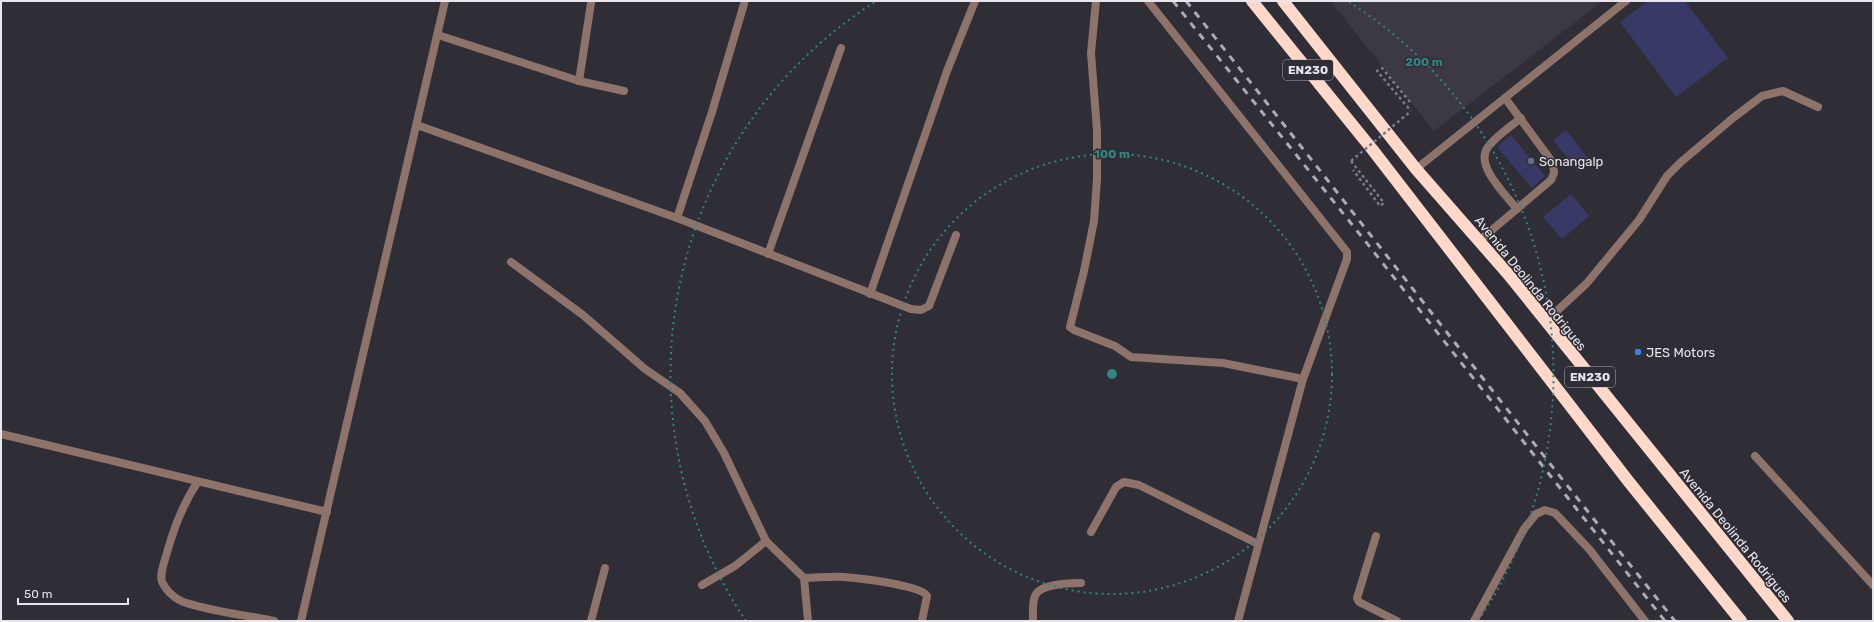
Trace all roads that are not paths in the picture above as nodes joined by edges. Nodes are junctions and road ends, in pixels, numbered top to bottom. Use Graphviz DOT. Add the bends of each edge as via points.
graph roads {
  1 [pos="445,1"];
  2 [pos="975,1"];
  3 [pos="1096,1"];
  4 [pos="1148,1"];
  5 [pos="1252,1"];
  6 [pos="1283,1"];
  7 [pos="1626,1"];
  8 [pos="591,3"];
  9 [pos="744,4"];
  10 [pos="438,36"];
  11 [pos="841,48"];
  12 [pos="579,81"];
  13 [pos="624,91"];
  14 [pos="1505,98"];
  15 [pos="1818,107"];
  16 [pos="1521,118"];
  17 [pos="417,125"];
  18 [pos="1416,169"];
  19 [pos="1517,209"];
  20 [pos="677,218"];
  21 [pos="956,235"];
  22 [pos="1479,241"];
  23 [pos="768,254"];
  24 [pos="512,262"];
  25 [pos="870,294"];
  26 [pos="1545,322"];
  27 [pos="1303,378"];
  28 [pos="1,434"];
  29 [pos="1755,456"];
  30 [pos="197,483"];
  31 [pos="327,512"];
  32 [pos="1091,532"];
  33 [pos="1376,536"];
  34 [pos="766,541"];
  35 [pos="1258,544"];
  36 [pos="605,568"];
  37 [pos="804,578"];
  38 [pos="1080,583"];
  39 [pos="702,585"];
  40 [pos="1873,585"];
  41 [pos="274,621"];
  42 [pos="301,621"];
  43 [pos="591,621"];
  44 [pos="808,621"];
  45 [pos="922,621"];
  46 [pos="1033,621"];
  47 [pos="1238,621"];
  48 [pos="1397,621"];
  49 [pos="1474,621"];
  50 [pos="1645,621"];
  51 [pos="1741,621"];
  52 [pos="1788,621"];
  1 -- 10 [label="street"];
  2 -- 25 [label="street" via="947,72"];
  3 -- 27 [label="street" via="1092,53 1097,132 1094,221 1070,327 1115,346 1131,357 1223,363"];
  4 -- 27 [label="street" via="1347,252 1347,259"];
  5 -- 51 [label="highway, EN230" via="1372,148 1629,482"];
  6 -- 18 [label="highway, Avenida Deolinda Rodrigues / EN230"];
  7 -- 14 [label="street"];
  8 -- 12 [label="street"];
  9 -- 20 [label="street"];
  10 -- 12 [label="street"];
  10 -- 17 [label="street"];
  11 -- 23 [label="street"];
  12 -- 13 [label="street"];
  14 -- 16 [label="street"];
  14 -- 18 [label="street"];
  15 -- 26 [label="street" via="1783,91 1762,96 1733,118 1667,176 1639,220 1587,283"];
  16 -- 19 [label="street" via="1488,147 1484,156 1486,168"];
  16 -- 19 [label="street" via="1553,163 1554,173 1551,180"];
  17 -- 20 [label="street"];
  17 -- 31 [label="street"];
  18 -- 22 [label="highway, Avenida Deolinda Rodrigues / EN230"];
  19 -- 22 [label="street"];
  20 -- 23 [label="street"];
  21 -- 25 [label="street" via="929,306 921,310 911,309"];
  22 -- 26 [label="highway, Avenida Deolinda Rodrigues / EN230"];
  23 -- 25 [label="street"];
  24 -- 34 [label="street" via="583,315 645,369 680,393 705,421 724,453"];
  26 -- 52 [label="highway, Avenida Deolinda Rodrigues / EN230"];
  27 -- 35 [label="street"];
  28 -- 30 [label="street"];
  29 -- 40 [label="street"];
  30 -- 31 [label="street"];
  30 -- 41 [label="street" via="186,498 175,523 163,568 162,581 168,592 201,607"];
  31 -- 42 [label="street"];
  32 -- 35 [label="street" via="1116,487 1124,482 1139,485"];
  33 -- 48 [label="street" via="1356,598 1359,602"];
  34 -- 37 [label="street"];
  34 -- 39 [label="street" via="735,566"];
  35 -- 47 [label="street"];
  36 -- 43 [label="street"];
  37 -- 44 [label="street"];
  37 -- 45 [label="street" via="843,577 921,590 927,596"];
  38 -- 46 [label="street" via="1040,589 1035,595"];
  49 -- 50 [label="street" via="1524,529 1536,514 1545,510 1555,513 1589,549"];
}
